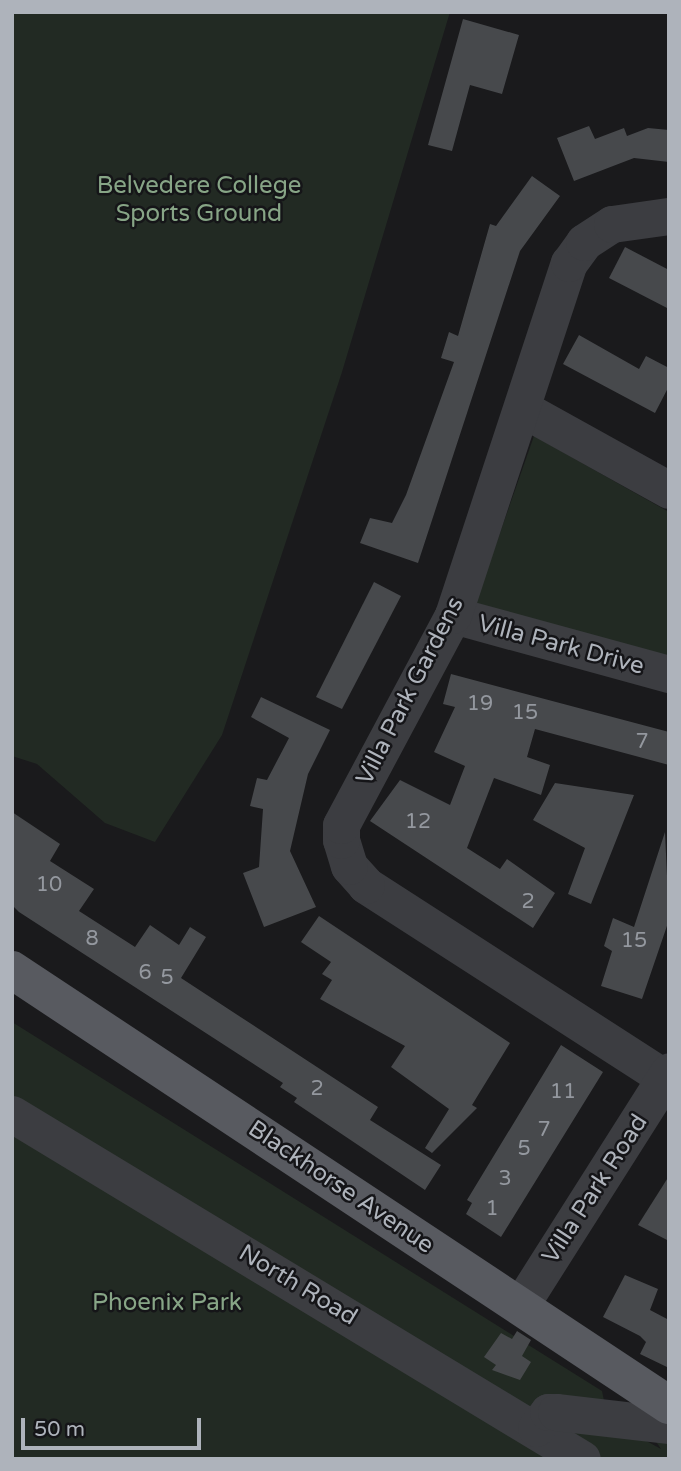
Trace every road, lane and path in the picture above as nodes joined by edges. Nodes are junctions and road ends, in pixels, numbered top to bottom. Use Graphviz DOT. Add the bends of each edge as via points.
graph roads {
  1 [pos="669,216"];
  2 [pos="523,409"];
  3 [pos="669,490"];
  4 [pos="453,615"];
  5 [pos="669,674"];
  6 [pos="12,970"];
  7 [pos="667,1075"];
  8 [pos="12,1114"];
  9 [pos="520,1306"];
  10 [pos="653,1411"];
  11 [pos="536,1429"];
  12 [pos="582,1459"];
  1 -- 2 [label="street, Villa Park Gardens" via="635,216 584,242 569,263"];
  2 -- 3 [label="street"];
  2 -- 4 [label="street, Villa Park Gardens"];
  4 -- 5 [label="street, Villa Park Drive"];
  4 -- 7 [label="street, Villa Park Gardens" via="341,825 349,866 366,885"];
  6 -- 9 [label="main road, Blackhorse Avenue"];
  7 -- 9 [label="street, Villa Park Road"];
  8 -- 11 [label="street, North Road"];
  9 -- 10 [label="main road, Blackhorse Avenue"];
  10 -- 11 [label="street" via="548,1412"];
  11 -- 12 [label="street, North Road"];
}
